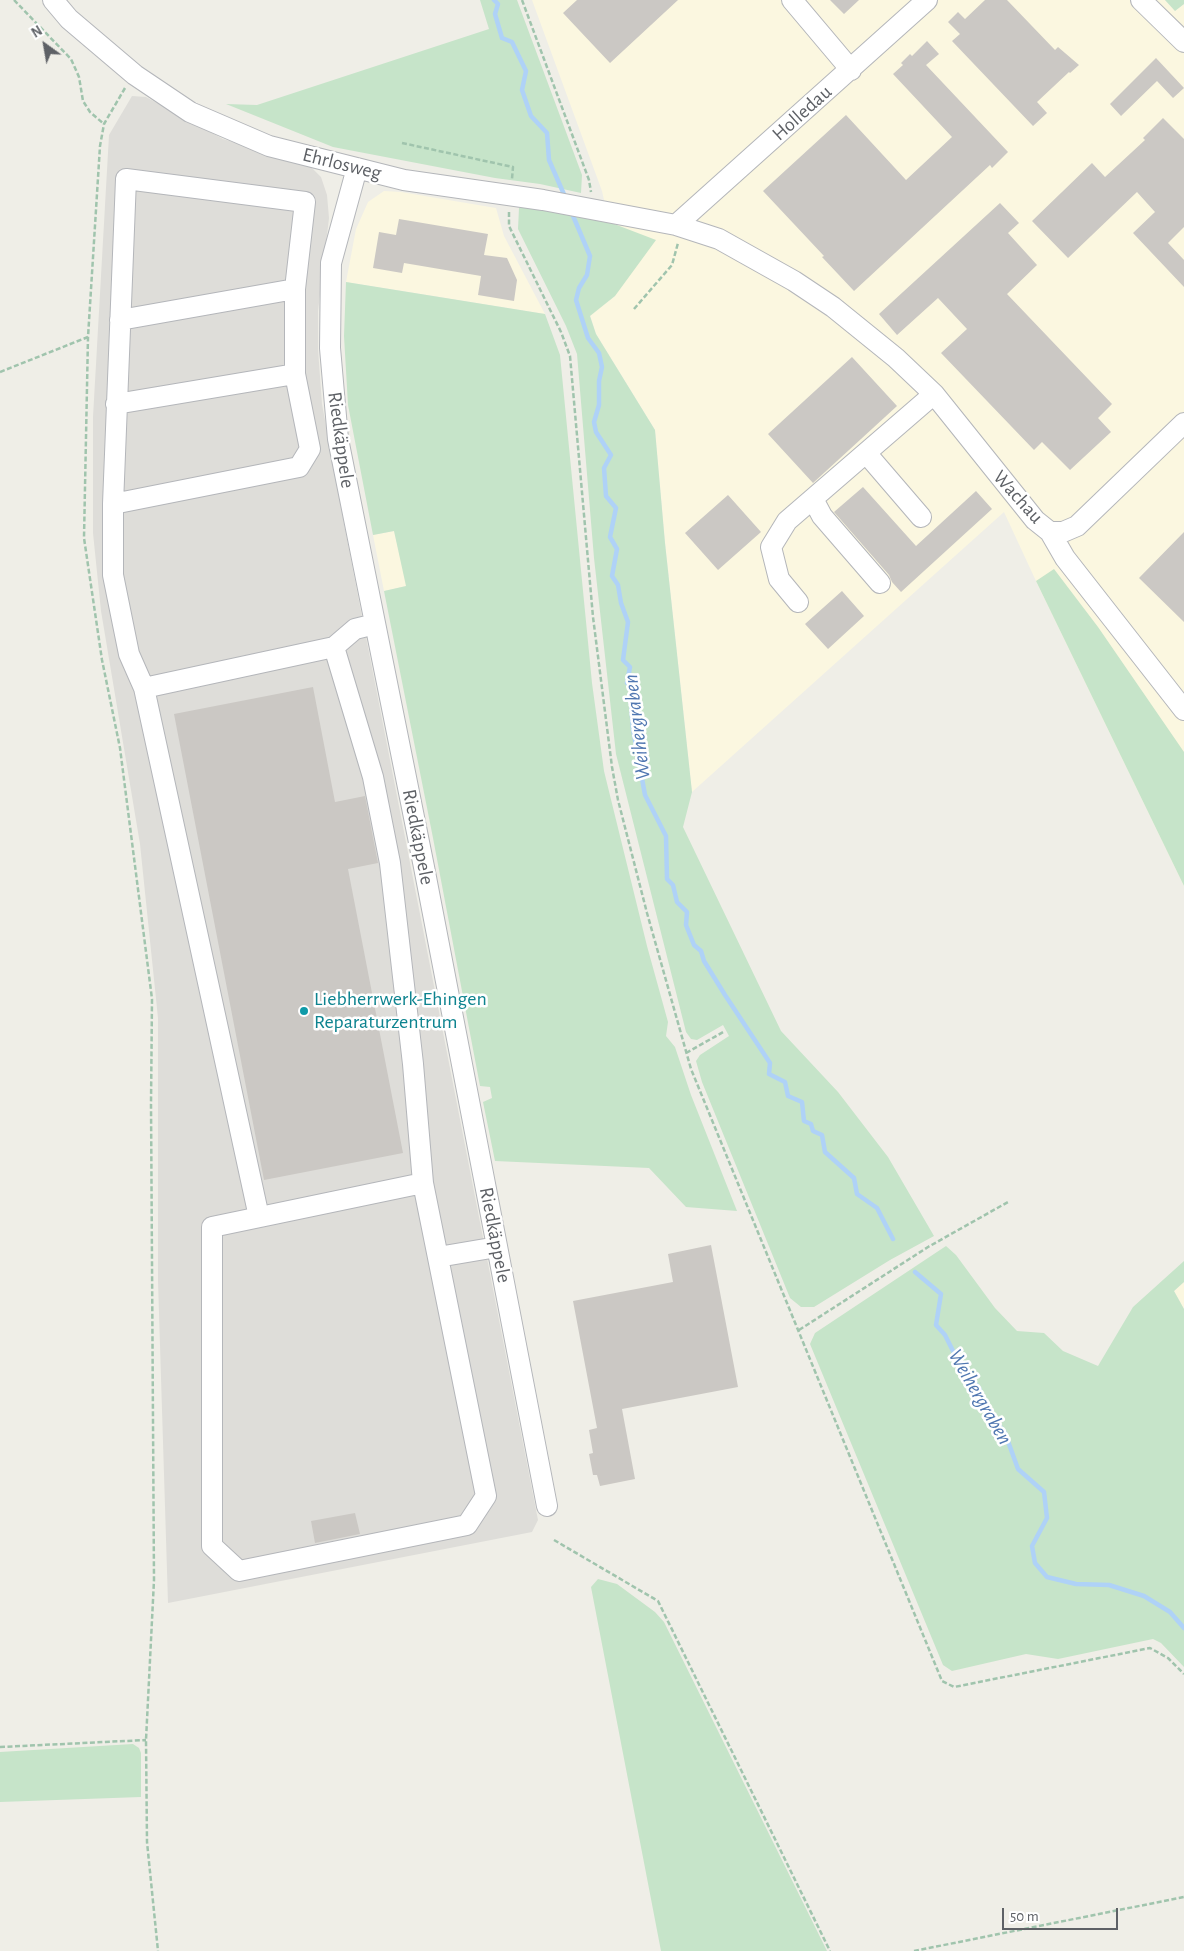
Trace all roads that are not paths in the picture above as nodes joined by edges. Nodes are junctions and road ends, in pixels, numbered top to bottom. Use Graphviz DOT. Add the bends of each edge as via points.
graph roads {
  1 [pos="53,0"];
  2 [pos="792,0"];
  3 [pos="927,0"];
  4 [pos="1142,0"];
  5 [pos="1184,42"];
  6 [pos="851,70"];
  7 [pos="357,168"];
  8 [pos="680,226"];
  9 [pos="295,289"];
  10 [pos="120,320"];
  11 [pos="295,374"];
  12 [pos="934,394"];
  13 [pos="116,404"];
  14 [pos="1184,423"];
  15 [pos="866,453"];
  16 [pos="813,499"];
  17 [pos="113,504"];
  18 [pos="920,517"];
  19 [pos="1050,532"];
  20 [pos="880,583"];
  21 [pos="798,602"];
  22 [pos="375,624"];
  23 [pos="334,646"];
  24 [pos="144,688"];
  25 [pos="1184,710"];
  26 [pos="423,1183"];
  27 [pos="259,1217"];
  28 [pos="497,1247"];
  29 [pos="438,1257"];
  30 [pos="547,1506"];
  1 -- 7 [label="street, Ehrlosweg" via="69,20 135,75 190,112 269,146"];
  2 -- 6 [label="street"];
  3 -- 6 [label="street, Holledau"];
  4 -- 5 [label="street"];
  6 -- 8 [label="street, Holledau"];
  7 -- 8 [label="street, Ehrlosweg" via="404,180 543,200"];
  7 -- 22 [label="street, Riedkäppele" via="331,263 330,348 338,439"];
  8 -- 12 [label="street, Wachau" via="719,239 755,258 833,307"];
  9 -- 10 [label="street"];
  9 -- 10 [label="street" via="305,202 126,179"];
  9 -- 11 [label="street"];
  10 -- 13 [label="street"];
  11 -- 13 [label="street"];
  11 -- 17 [label="street" via="310,449 299,467"];
  12 -- 15 [label="street"];
  12 -- 19 [label="street, Wachau" via="1029,512"];
  13 -- 17 [label="street"];
  14 -- 19 [label="street, Wachau" via="1077,526 1063,532"];
  15 -- 16 [label="street"];
  15 -- 18 [label="street"];
  16 -- 20 [label="street" via="822,516"];
  16 -- 21 [label="street" via="787,521 770,547 779,579"];
  17 -- 24 [label="street" via="113,574 129,654"];
  19 -- 25 [label="street" via="1065,558"];
  22 -- 23 [label="street" via="355,629"];
  22 -- 28 [label="street, Riedkäppele"];
  23 -- 24 [label="street"];
  23 -- 26 [label="street" via="373,777 390,863"];
  24 -- 27 [label="street"];
  26 -- 27 [label="street"];
  26 -- 29 [label="street"];
  27 -- 29 [label="street" via="212,1227 212,1546 239,1571 467,1525 486,1496"];
  28 -- 29 [label="street"];
  28 -- 30 [label="street, Riedkäppele"];
}
